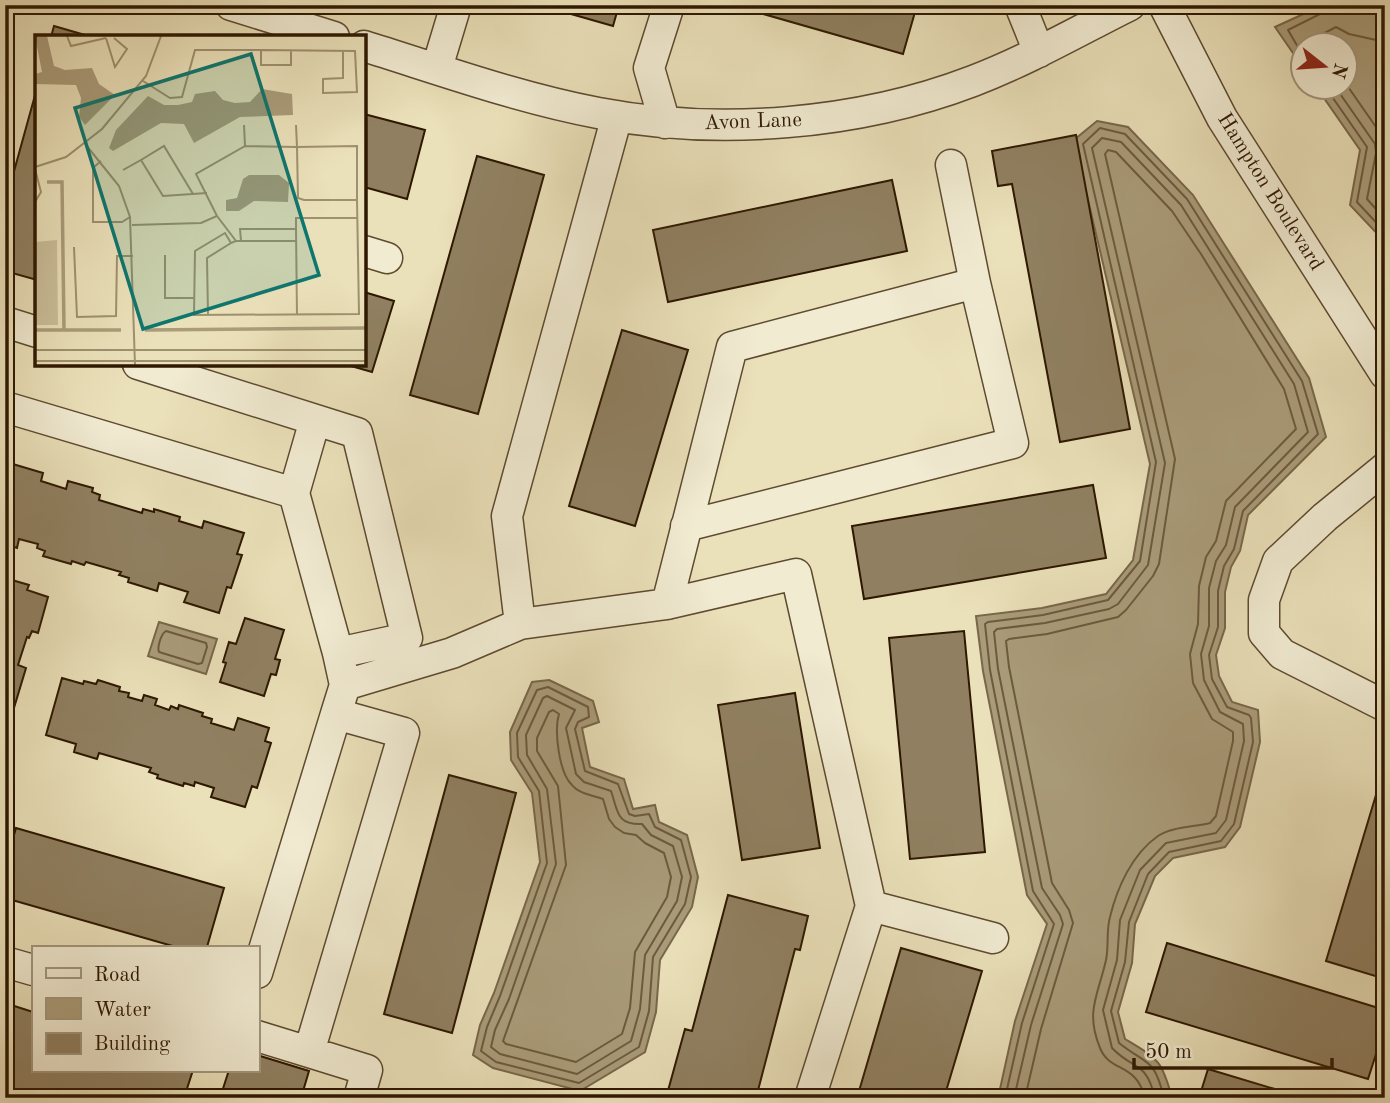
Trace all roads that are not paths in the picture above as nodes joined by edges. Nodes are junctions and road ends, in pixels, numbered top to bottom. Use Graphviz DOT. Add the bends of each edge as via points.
graph roads {
  1 [pos="231,5"];
  2 [pos="456,5"];
  3 [pos="669,5"];
  4 [pos="1020,5"];
  5 [pos="1130,5"];
  6 [pos="1164,5"];
  7 [pos="328,35"];
  8 [pos="366,47"];
  9 [pos="1040,52"];
  10 [pos="437,68"];
  11 [pos="617,116"];
  12 [pos="665,123"];
  13 [pos="951,165"];
  14 [pos="975,283"];
  15 [pos="5,322"];
  16 [pos="35,331"];
  17 [pos="144,366"];
  18 [pos="1385,374"];
  19 [pos="5,407"];
  20 [pos="315,420"];
  21 [pos="1385,468"];
  22 [pos="295,493"];
  23 [pos="687,526"];
  24 [pos="667,604"];
  25 [pos="520,624"];
  26 [pos="338,653"];
  27 [pos="345,685"];
  28 [pos="1385,706"];
  29 [pos="336,714"];
  30 [pos="872,906"];
  31 [pos="993,938"];
  32 [pos="5,962"];
  33 [pos="259,966"];
  34 [pos="32,970"];
  35 [pos="259,1037"];
  36 [pos="309,1052"];
  37 [pos="359,1098"];
  38 [pos="810,1098"];
  1 -- 7 [label="street"];
  2 -- 10 [label="street"];
  3 -- 12 [label="street" via="649,68"];
  4 -- 9 [label="street"];
  5 -- 9 [label="street, Avon Lane"];
  6 -- 18 [label="street, Hampton Boulevard" via="1222,118"];
  8 -- 10 [label="street, Avon Lane"];
  9 -- 12 [label="street, Avon Lane" via="971,82 863,113 742,124"];
  10 -- 11 [label="street, Avon Lane"];
  11 -- 12 [label="street, Avon Lane"];
  11 -- 25 [label="street" via="508,516"];
  13 -- 14 [label="street"];
  14 -- 23 [label="street" via="732,347"];
  14 -- 23 [label="street" via="1013,443"];
  15 -- 16 [label="street"];
  17 -- 20 [label="street"];
  19 -- 22 [label="street"];
  20 -- 22 [label="street"];
  20 -- 26 [label="street" via="357,433 407,638"];
  21 -- 28 [label="street" via="1278,561 1264,600 1264,633 1282,654"];
  22 -- 26 [label="street"];
  23 -- 24 [label="street"];
  24 -- 25 [label="street"];
  24 -- 30 [label="street" via="796,574"];
  25 -- 27 [label="street" via="452,653"];
  26 -- 27 [label="street"];
  27 -- 29 [label="street"];
  29 -- 33 [label="street"];
  29 -- 36 [label="street" via="404,733"];
  30 -- 31 [label="street"];
  30 -- 38 [label="street"];
  32 -- 34 [label="street"];
  35 -- 36 [label="street"];
  36 -- 37 [label="street" via="367,1070"];
}
